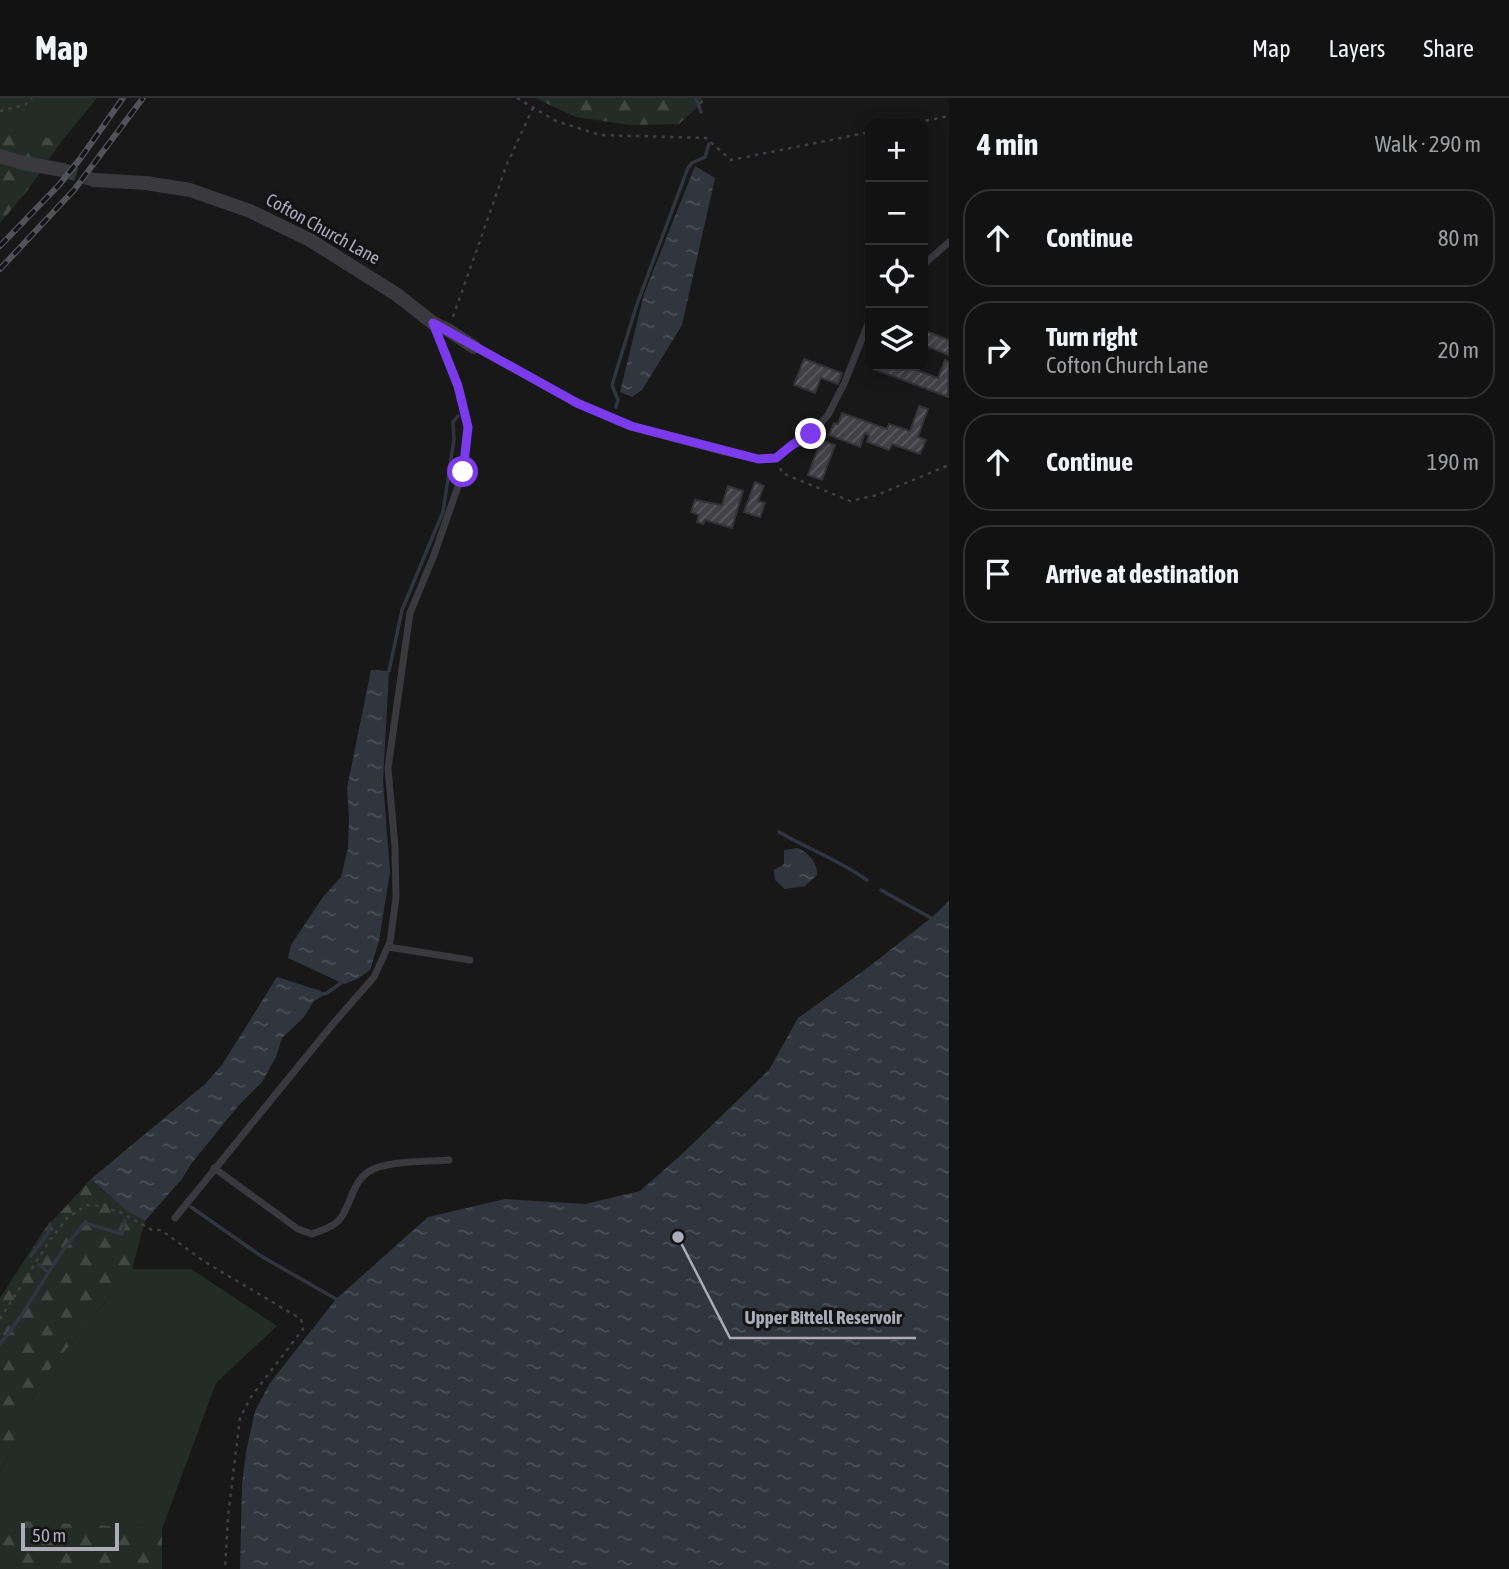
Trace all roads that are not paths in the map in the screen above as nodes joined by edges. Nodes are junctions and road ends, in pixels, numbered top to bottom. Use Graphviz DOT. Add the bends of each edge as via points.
graph roads {
  1 [pos="0,156"];
  2 [pos="63,170"];
  3 [pos="94,180"];
  4 [pos="949,243"];
  5 [pos="928,261"];
  6 [pos="433,323"];
  7 [pos="865,331"];
  8 [pos="474,347"];
  9 [pos="388,947"];
  10 [pos="470,960"];
  11 [pos="449,1160"];
  12 [pos="214,1168"];
  13 [pos="175,1218"];
  1 -- 2 [label="street"];
  3 -- 6 [label="street, Cofton Church Lane" via="190,190 250,211 310,240"];
  4 -- 5 [label="lane"];
  6 -- 8 [label="street, Cofton Church Lane"];
  6 -- 9 [label="lane" via="458,386 468,427 463,472 410,613 388,768 396,898"];
  7 -- 8 [label="lane" via="828,415 811,434 776,458 758,459 631,426 577,403"];
  9 -- 10 [label="lane"];
  9 -- 12 [label="lane" via="374,977"];
  11 -- 12 [label="lane" via="369,1171 351,1194 344,1214 312,1234 298,1229"];
  12 -- 13 [label="lane"];
}
